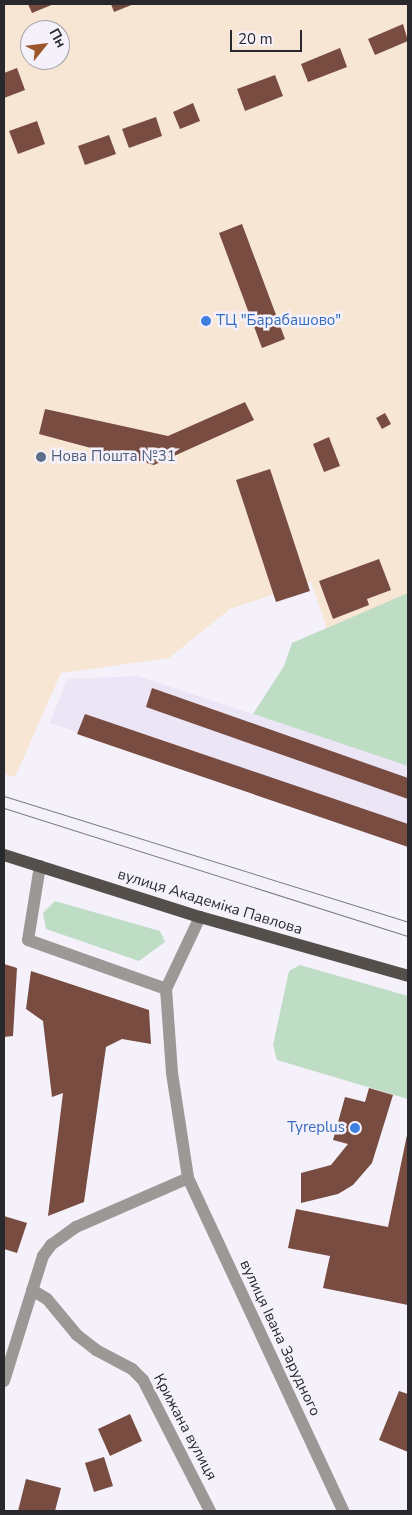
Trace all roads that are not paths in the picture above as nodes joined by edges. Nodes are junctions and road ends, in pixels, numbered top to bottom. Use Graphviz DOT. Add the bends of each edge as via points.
graph roads {
  1 [pos="4,855"];
  2 [pos="40,866"];
  3 [pos="200,917"];
  4 [pos="408,976"];
  5 [pos="166,989"];
  6 [pos="188,1178"];
  7 [pos="32,1290"];
  8 [pos="4,1381"];
  9 [pos="210,1511"];
  10 [pos="343,1511"];
  1 -- 2 [label="main road, вулиця Академіка Павлова"];
  2 -- 3 [label="main road, вулиця Академіка Павлова"];
  2 -- 5 [label="street" via="28,940"];
  3 -- 4 [label="main road, вулиця Академіка Павлова"];
  3 -- 5 [label="street"];
  5 -- 6 [label="street, вулиця Івана Зарудного" via="172,1073"];
  6 -- 7 [label="street" via="91,1219 60,1237 43,1256"];
  6 -- 10 [label="street, вулиця Івана Зарудного"];
  7 -- 8 [label="street"];
  7 -- 9 [label="street, Крижана вулиця" via="47,1299 84,1340 132,1369 143,1380"];
}
